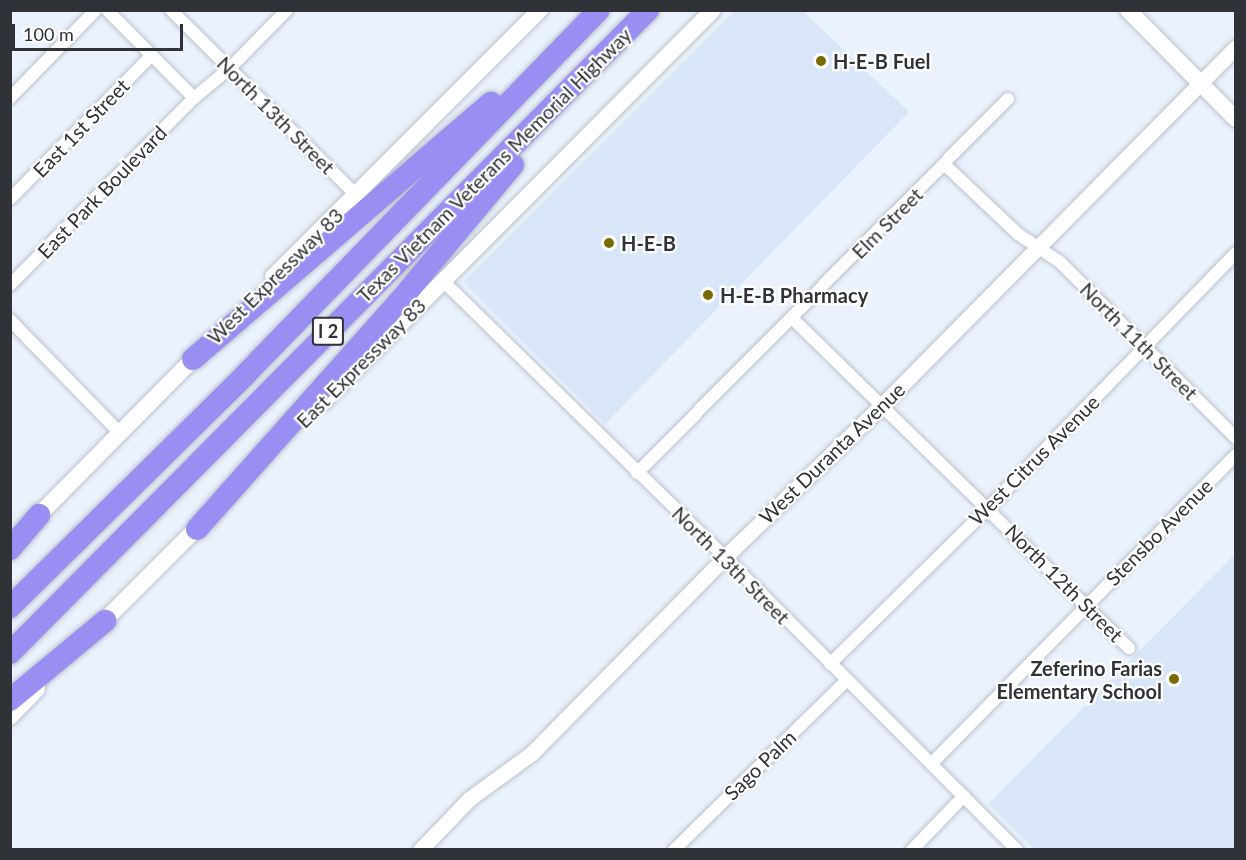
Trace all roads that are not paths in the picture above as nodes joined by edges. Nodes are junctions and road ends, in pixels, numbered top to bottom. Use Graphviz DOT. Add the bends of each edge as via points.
graph roads {
  1 [pos="96,10"];
  2 [pos="107,10"];
  3 [pos="171,10"];
  4 [pos="287,10"];
  5 [pos="540,10"];
  6 [pos="599,10"];
  7 [pos="648,10"];
  8 [pos="713,10"];
  9 [pos="1128,10"];
  10 [pos="1236,47"];
  11 [pos="151,56"];
  12 [pos="598,62"];
  13 [pos="230,68"];
  14 [pos="1199,83"];
  15 [pos="10,98"];
  16 [pos="194,98"];
  17 [pos="1008,99"];
  18 [pos="1236,119"];
  19 [pos="944,164"];
  20 [pos="355,194"];
  21 [pos="10,199"];
  22 [pos="1038,247"];
  23 [pos="1236,254"];
  24 [pos="443,281"];
  25 [pos="10,285"];
  26 [pos="792,318"];
  27 [pos="10,320"];
  28 [pos="1146,347"];
  29 [pos="193,359"];
  30 [pos="882,405"];
  31 [pos="120,433"];
  32 [pos="1236,438"];
  33 [pos="1236,455"];
  34 [pos="637,473"];
  35 [pos="988,508"];
  36 [pos="39,515"];
  37 [pos="197,529"];
  38 [pos="10,543"];
  39 [pos="10,549"];
  40 [pos="725,557"];
  41 [pos="1088,605"];
  42 [pos="10,607"];
  43 [pos="105,621"];
  44 [pos="1129,648"];
  45 [pos="10,653"];
  46 [pos="830,664"];
  47 [pos="846,681"];
  48 [pos="10,700"];
  49 [pos="10,717"];
  50 [pos="931,764"];
  51 [pos="964,796"];
  52 [pos="420,849"];
  53 [pos="674,849"];
  54 [pos="912,849"];
  55 [pos="1017,849"];
  1 -- 15 [label="street"];
  2 -- 11 [label="street"];
  3 -- 13 [label="street, North 13th Street"];
  4 -- 13 [label="street, East Park Boulevard"];
  5 -- 20 [label="main road, West Expressway 83"];
  6 -- 29 [label="highway"];
  6 -- 42 [label="highway, Texas Vietnam Veterans Memorial Highway / I 2" via="245,375"];
  7 -- 12 [label="highway, Texas Vietnam Veterans Memorial Highway / I 2"];
  8 -- 24 [label="main road, East Expressway 83"];
  9 -- 14 [label="main road"];
  10 -- 14 [label="street, West Duranta Avenue"];
  11 -- 16 [label="street"];
  11 -- 21 [label="street, East 1st Street"];
  12 -- 37 [label="highway" via="408,291"];
  12 -- 45 [label="highway, Texas Vietnam Veterans Memorial Highway / I 2"];
  13 -- 16 [label="street, East Park Boulevard"];
  13 -- 20 [label="street, North 13th Street"];
  14 -- 18 [label="main road"];
  14 -- 22 [label="street, West Duranta Avenue"];
  16 -- 25 [label="street, East Park Boulevard"];
  17 -- 19 [label="street, Elm Street"];
  19 -- 22 [label="street, North 11th Street" via="1018,234"];
  19 -- 26 [label="street, Elm Street"];
  20 -- 29 [label="main road, West Expressway 83"];
  22 -- 28 [label="street, North 11th Street" via="1060,262"];
  22 -- 30 [label="street, West Duranta Avenue"];
  23 -- 28 [label="street, West Citrus Avenue"];
  24 -- 34 [label="street, North 13th Street"];
  24 -- 37 [label="main road, East Expressway 83"];
  26 -- 30 [label="street, North 12th Street"];
  26 -- 34 [label="street, Elm Street"];
  27 -- 31 [label="street"];
  28 -- 32 [label="street, North 11th Street"];
  28 -- 35 [label="street, West Citrus Avenue"];
  29 -- 31 [label="main road, West Expressway 83"];
  30 -- 35 [label="street, North 12th Street"];
  30 -- 40 [label="street, West Duranta Avenue"];
  31 -- 36 [label="main road, West Expressway 83"];
  33 -- 41 [label="street, Stensbo Avenue"];
  34 -- 40 [label="street, North 13th Street"];
  35 -- 41 [label="street, North 12th Street"];
  35 -- 46 [label="street, West Citrus Avenue"];
  36 -- 38 [label="main road, West Expressway 83"];
  36 -- 39 [label="highway"];
  37 -- 43 [label="main road, East Expressway 83"];
  40 -- 46 [label="street, North 13th Street"];
  40 -- 52 [label="street, West Duranta Avenue" via="532,753 469,799"];
  41 -- 44 [label="street, North 12th Street"];
  41 -- 50 [label="street, Stensbo Avenue"];
  43 -- 48 [label="highway"];
  43 -- 49 [label="main road, East Expressway 83"];
  46 -- 47 [label="street, North 13th Street"];
  47 -- 50 [label="street, North 13th Street"];
  47 -- 53 [label="street, Sago Palm"];
  50 -- 51 [label="street, North 13th Street"];
  51 -- 54 [label="street"];
  51 -- 55 [label="street, North 13th Street"];
}
